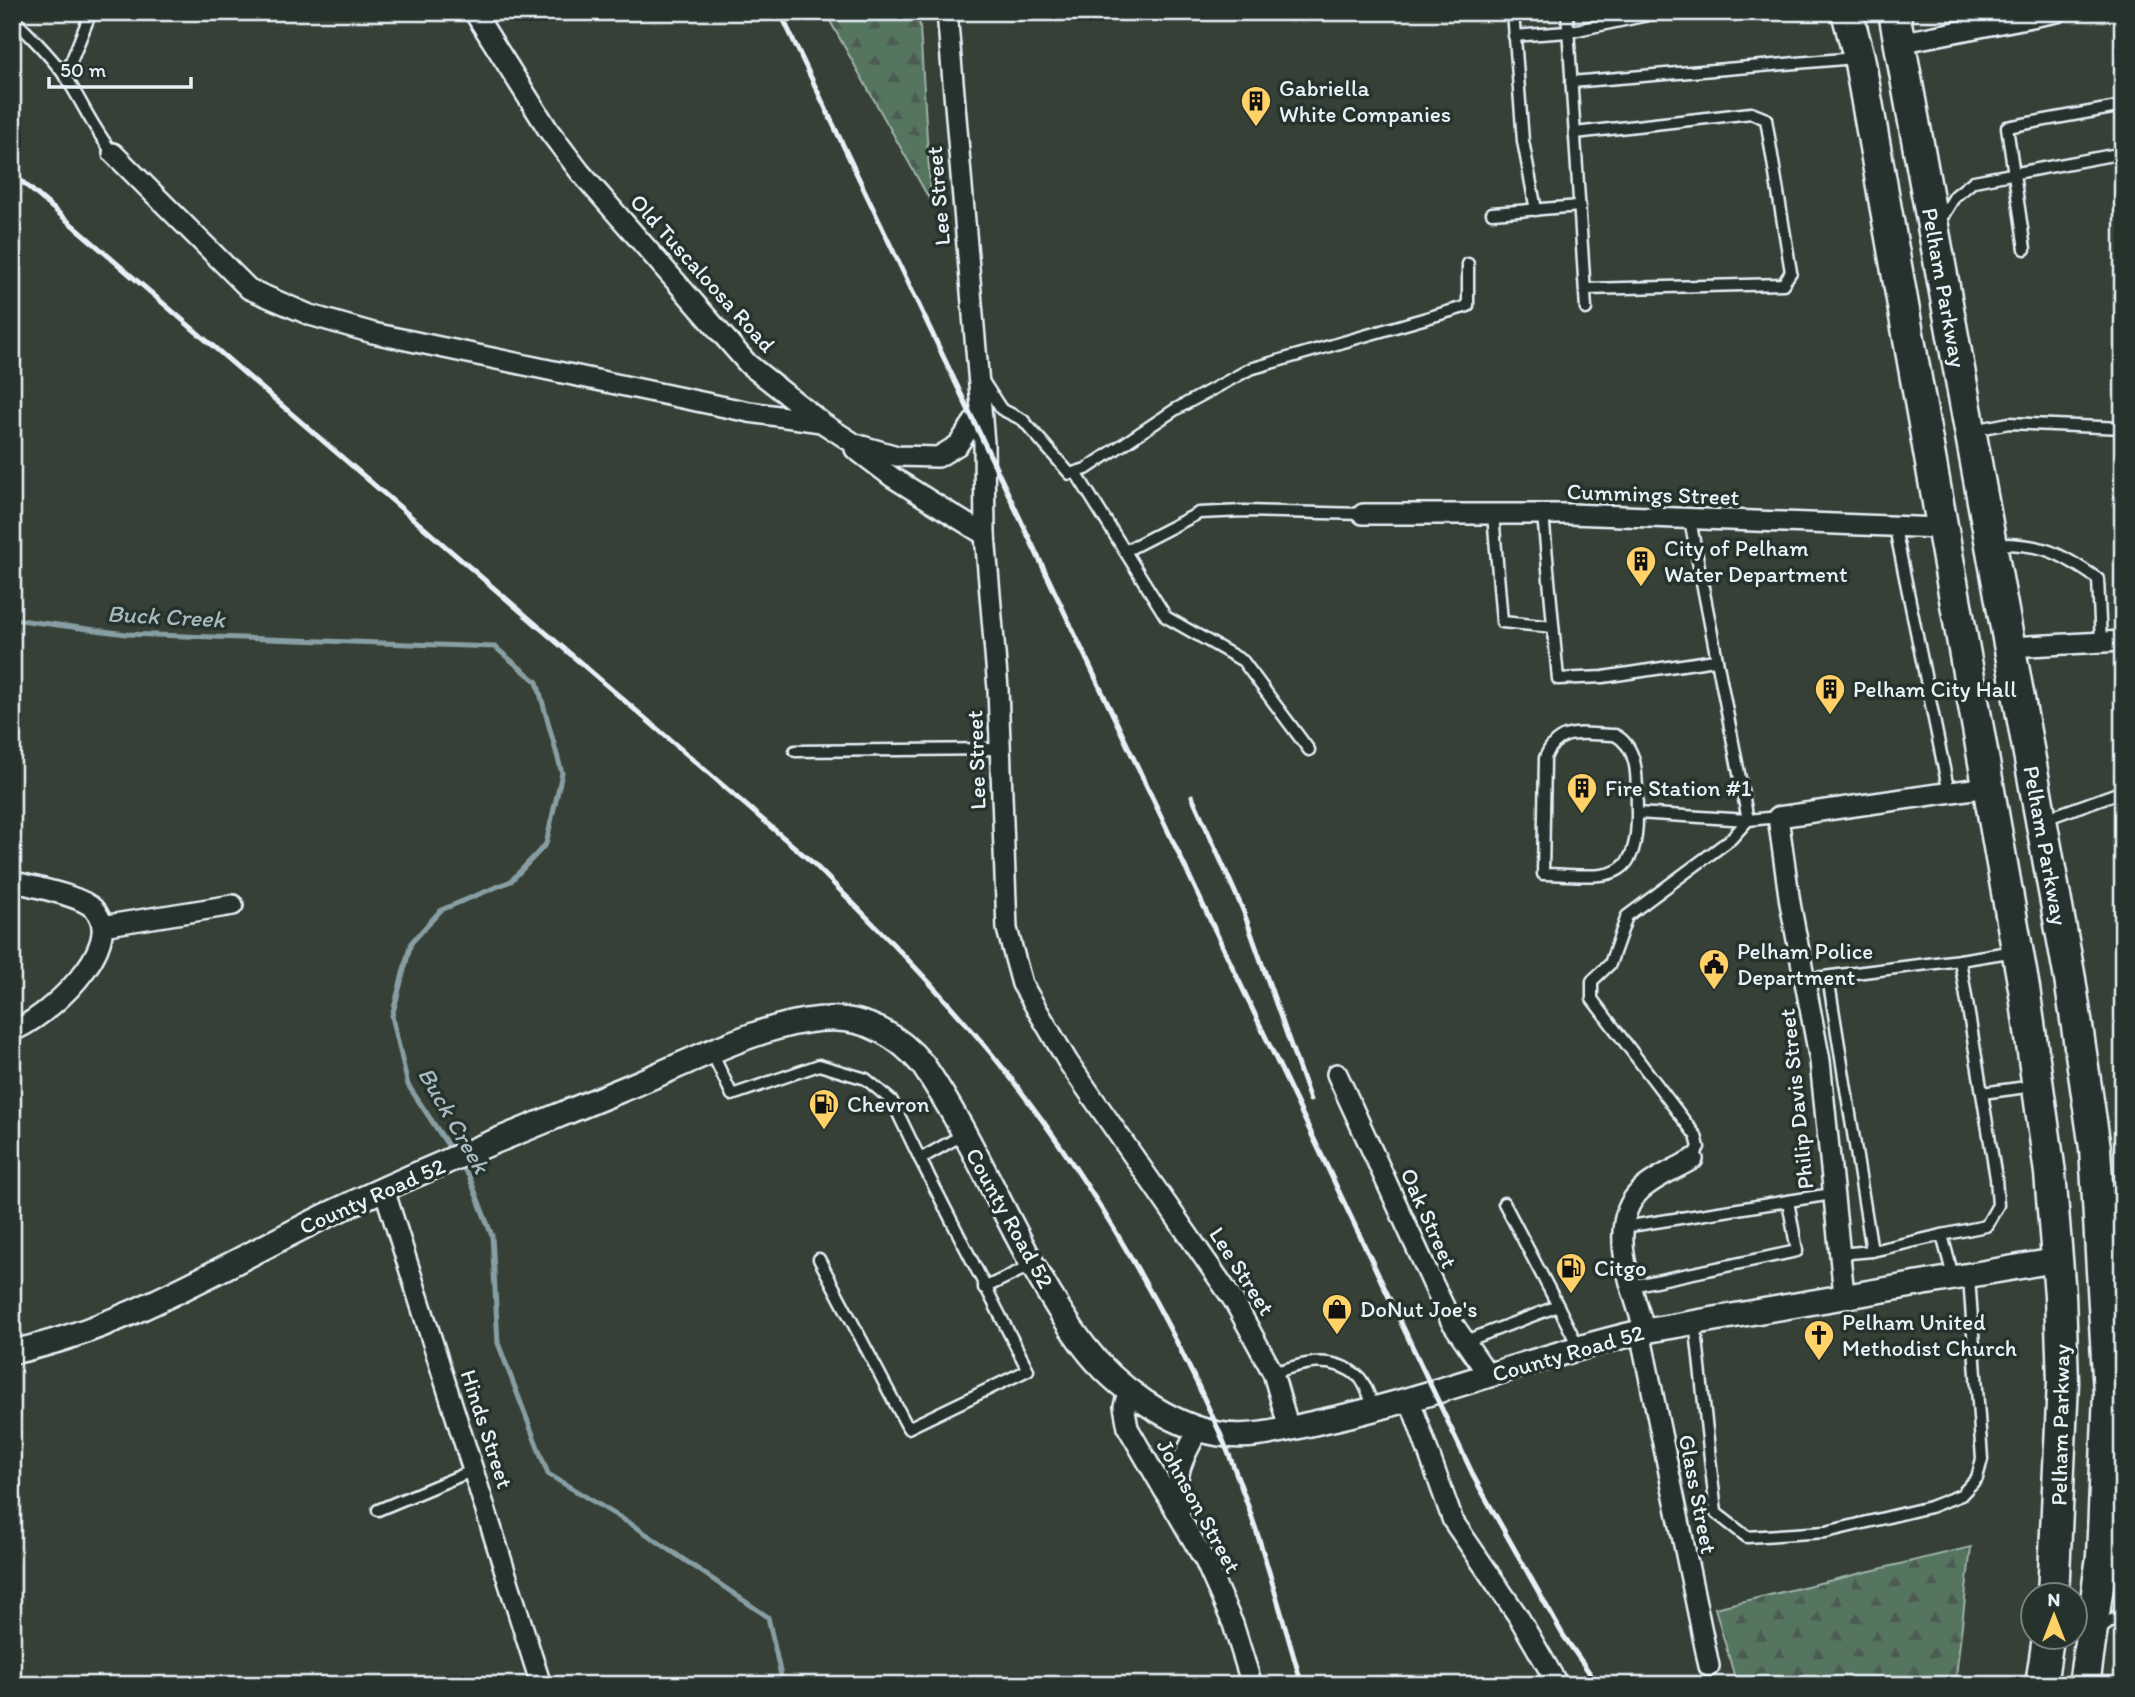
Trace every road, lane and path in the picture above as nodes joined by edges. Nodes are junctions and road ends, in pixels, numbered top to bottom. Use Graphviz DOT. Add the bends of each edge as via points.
graph roads {
  1 [pos="91,12"];
  2 [pos="474,12"];
  3 [pos="947,12"];
  4 [pos="1513,12"];
  5 [pos="1567,12"];
  6 [pos="1662,12"];
  7 [pos="1847,12"];
  8 [pos="1894,12"];
  9 [pos="2057,12"];
  10 [pos="12,18"];
  11 [pos="1568,32"];
  12 [pos="1514,36"];
  13 [pos="1899,43"];
  14 [pos="1859,57"];
  15 [pos="65,77"];
  16 [pos="1571,82"];
  17 [pos="2123,106"];
  18 [pos="1575,134"];
  19 [pos="113,153"];
  20 [pos="2123,153"];
  21 [pos="2014,173"];
  22 [pos="1580,206"];
  23 [pos="1536,210"];
  24 [pos="1492,213"];
  25 [pos="1933,231"];
  26 [pos="2025,249"];
  27 [pos="1468,264"];
  28 [pos="1586,289"];
  29 [pos="1586,309"];
  30 [pos="977,372"];
  31 [pos="979,414"];
  32 [pos="821,422"];
  33 [pos="2123,428"];
  34 [pos="1970,431"];
  35 [pos="1076,472"];
  36 [pos="1493,513"];
  37 [pos="1363,514"];
  38 [pos="1543,514"];
  39 [pos="1690,520"];
  40 [pos="1895,528"];
  41 [pos="1940,528"];
  42 [pos="1989,534"];
  43 [pos="985,535"];
  44 [pos="1125,551"];
  45 [pos="1553,627"];
  46 [pos="2123,641"];
  47 [pos="2101,642"];
  48 [pos="2010,647"];
  49 [pos="1716,660"];
  50 [pos="1000,749"];
  51 [pos="1309,750"];
  52 [pos="795,751"];
  53 [pos="1987,787"];
  54 [pos="2123,791"];
  55 [pos="1949,793"];
  56 [pos="2039,808"];
  57 [pos="1637,813"];
  58 [pos="1778,817"];
  59 [pos="1748,820"];
  60 [pos="12,881"];
  61 [pos="233,905"];
  62 [pos="102,926"];
  63 [pos="2017,950"];
  64 [pos="1960,960"];
  65 [pos="1828,977"];
  66 [pos="1807,979"];
  67 [pos="12,1031"];
  68 [pos="712,1053"];
  69 [pos="1337,1074"];
  70 [pos="2039,1085"];
  71 [pos="1982,1093"];
  72 [pos="964,1134"];
  73 [pos="920,1159"];
  74 [pos="1693,1159"];
  75 [pos="384,1189"];
  76 [pos="1832,1194"];
  77 [pos="1788,1201"];
  78 [pos="1504,1203"];
  79 [pos="1624,1227"];
  80 [pos="1942,1235"];
  81 [pos="1872,1251"];
  82 [pos="1839,1254"];
  83 [pos="2113,1256"];
  84 [pos="819,1259"];
  85 [pos="2058,1259"];
  86 [pos="1034,1264"];
  87 [pos="1961,1275"];
  88 [pos="1632,1286"];
  89 [pos="984,1288"];
  90 [pos="1844,1295"];
  91 [pos="1558,1306"];
  92 [pos="1695,1321"];
  93 [pos="1642,1331"];
  94 [pos="1466,1341"];
  95 [pos="1578,1346"];
  96 [pos="12,1352"];
  97 [pos="1273,1373"];
  98 [pos="1489,1376"];
  99 [pos="1129,1390"];
  100 [pos="1410,1401"];
  101 [pos="1375,1410"];
  102 [pos="1199,1429"];
  103 [pos="1289,1429"];
  104 [pos="475,1470"];
  105 [pos="378,1510"];
  106 [pos="1182,1517"];
  107 [pos="2104,1530"];
  108 [pos="2123,1567"];
  109 [pos="2054,1582"];
  110 [pos="2123,1611"];
  111 [pos="2092,1638"];
  112 [pos="2046,1652"];
  113 [pos="1709,1666"];
  114 [pos="541,1685"];
  115 [pos="1252,1685"];
  116 [pos="1558,1685"];
  117 [pos="2041,1685"];
  118 [pos="2084,1685"];
  1 -- 15 [label="lane"];
  2 -- 32 [label="street, Old Tuscaloosa Road" via="580,172 748,364"];
  3 -- 30 [label="street, Lee Street"];
  4 -- 12 [label="lane"];
  5 -- 11 [label="lane"];
  6 -- 11 [label="lane"];
  7 -- 14 [label="main road, Pelham Parkway"];
  8 -- 13 [label="main road, Pelham Parkway"];
  9 -- 13 [label="street"];
  10 -- 15 [label="lane"];
  11 -- 12 [label="lane"];
  11 -- 16 [label="lane"];
  12 -- 23 [label="lane" via="1523,141"];
  13 -- 14 [label="main road"];
  13 -- 25 [label="main road, Pelham Parkway"];
  14 -- 16 [label="lane"];
  14 -- 41 [label="main road, Pelham Parkway"];
  15 -- 19 [label="lane" via="97,135"];
  16 -- 18 [label="lane"];
  17 -- 21 [label="lane" via="2007,127"];
  18 -- 22 [label="lane"];
  18 -- 28 [label="lane" via="1751,113 1766,119 1791,272 1783,284"];
  19 -- 32 [label="street" via="249,289 310,315 373,333"];
  20 -- 21 [label="lane"];
  21 -- 25 [label="lane" via="1973,181 1955,196"];
  21 -- 26 [label="lane"];
  22 -- 23 [label="lane"];
  22 -- 28 [label="lane"];
  23 -- 24 [label="lane"];
  25 -- 34 [label="main road, Pelham Parkway"];
  27 -- 35 [label="lane" via="1468,306 1250,369"];
  28 -- 29 [label="lane"];
  30 -- 31 [label="street, Lee Street"];
  30 -- 35 [label="lane" via="1001,409 1023,420 1070,474"];
  31 -- 32 [label="street" via="958,445 938,457 918,459 855,444"];
  31 -- 43 [label="street, Lee Street" via="984,443"];
  32 -- 43 [label="street, Old Tuscaloosa Road" via="892,477"];
  33 -- 34 [label="lane" via="2009,423"];
  34 -- 42 [label="main road, Pelham Parkway"];
  35 -- 44 [label="lane"];
  36 -- 37 [label="street, Cummings Street"];
  36 -- 38 [label="street, Cummings Street"];
  36 -- 45 [label="lane" via="1502,622"];
  37 -- 44 [label="lane" via="1199,513"];
  38 -- 39 [label="street, Cummings Street"];
  38 -- 45 [label="lane"];
  39 -- 40 [label="street, Cummings Street"];
  39 -- 49 [label="lane"];
  40 -- 41 [label="street, Cummings Street"];
  40 -- 55 [label="lane"];
  41 -- 42 [label="main road"];
  41 -- 53 [label="main road, Pelham Parkway"];
  42 -- 47 [label="lane" via="2070,559 2098,579"];
  42 -- 48 [label="main road, Pelham Parkway"];
  43 -- 50 [label="street, Lee Street"];
  44 -- 51 [label="lane" via="1166,617 1244,661"];
  45 -- 49 [label="lane" via="1558,679"];
  46 -- 47 [label="street"];
  47 -- 48 [label="street"];
  48 -- 56 [label="main road, Pelham Parkway"];
  49 -- 59 [label="lane"];
  50 -- 52 [label="lane"];
  50 -- 97 [label="street, Lee Street" via="1007,929 1022,984 1068,1062 1234,1301"];
  53 -- 55 [label="street"];
  53 -- 56 [label="main road"];
  53 -- 63 [label="main road, Pelham Parkway"];
  54 -- 56 [label="lane"];
  55 -- 58 [label="street"];
  56 -- 83 [label="main road, Pelham Parkway"];
  57 -- 57 [label="lane" via="1634,854 1624,868 1605,875 1543,874 1545,758 1551,743 1562,734 1623,739 1635,764"];
  57 -- 59 [label="lane"];
  58 -- 59 [label="lane"];
  58 -- 66 [label="street, Philip Davis Street" via="1790,904"];
  59 -- 74 [label="lane" via="1731,839 1627,916 1610,964 1592,981 1592,999 1696,1136 1699,1147"];
  60 -- 62 [label="street" via="87,903"];
  61 -- 62 [label="street"];
  62 -- 67 [label="street" via="97,950 66,995 46,1013"];
  63 -- 64 [label="lane"];
  63 -- 70 [label="main road, Pelham Parkway"];
  64 -- 65 [label="lane"];
  64 -- 71 [label="lane"];
  65 -- 66 [label="lane"];
  65 -- 81 [label="lane"];
  66 -- 76 [label="street, Philip Davis Street"];
  68 -- 72 [label="street, County Road 52" via="797,1022 848,1019 870,1025 912,1052"];
  68 -- 73 [label="lane" via="732,1095 819,1065 866,1079 892,1101"];
  68 -- 75 [label="street, County Road 52"];
  69 -- 94 [label="street, Oak Street" via="1434,1286"];
  70 -- 71 [label="lane"];
  70 -- 85 [label="main road, Pelham Parkway"];
  71 -- 80 [label="lane" via="1998,1205 1986,1226"];
  72 -- 73 [label="lane"];
  72 -- 86 [label="street, County Road 52"];
  73 -- 89 [label="lane"];
  74 -- 79 [label="street" via="1643,1188 1628,1206"];
  75 -- 96 [label="street, County Road 52" via="140,1309 86,1331"];
  75 -- 104 [label="street, Hinds Street"];
  76 -- 77 [label="lane"];
  76 -- 82 [label="street, Philip Davis Street"];
  77 -- 79 [label="lane"];
  77 -- 88 [label="lane" via="1797,1251"];
  78 -- 91 [label="lane"];
  79 -- 88 [label="street, Glass Street"];
  80 -- 81 [label="lane"];
  80 -- 87 [label="lane"];
  81 -- 82 [label="lane"];
  82 -- 90 [label="street, Philip Davis Street"];
  83 -- 85 [label="main road"];
  83 -- 107 [label="main road, Pelham Parkway"];
  84 -- 89 [label="lane" via="908,1428 1028,1370"];
  85 -- 87 [label="street, County Road 52"];
  85 -- 109 [label="main road, Pelham Parkway" via="2063,1394"];
  86 -- 89 [label="lane"];
  86 -- 99 [label="street, County Road 52" via="1084,1346"];
  87 -- 90 [label="street, County Road 52"];
  87 -- 92 [label="lane" via="1983,1459 1978,1478 1961,1495 1930,1507 1826,1532 1747,1537 1716,1513"];
  88 -- 93 [label="street, Glass Street"];
  90 -- 92 [label="street, County Road 52"];
  91 -- 94 [label="lane"];
  91 -- 95 [label="lane"];
  92 -- 93 [label="street, County Road 52"];
  93 -- 95 [label="street, County Road 52"];
  93 -- 113 [label="street, Glass Street"];
  94 -- 98 [label="street, Oak Street"];
  95 -- 98 [label="street, County Road 52"];
  97 -- 101 [label="lane" via="1306,1362 1333,1363 1361,1378"];
  97 -- 103 [label="street, Lee Street"];
  98 -- 100 [label="street, County Road 52"];
  99 -- 102 [label="street, County Road 52"];
  99 -- 106 [label="street, Johnson Street" via="1124,1406 1128,1428"];
  100 -- 101 [label="street, County Road 52"];
  100 -- 116 [label="street" via="1453,1521 1518,1616"];
  101 -- 103 [label="street, County Road 52"];
  102 -- 103 [label="street, County Road 52" via="1241,1436"];
  102 -- 106 [label="street" via="1179,1469 1176,1488"];
  104 -- 105 [label="lane"];
  104 -- 114 [label="street, Hinds Street"];
  106 -- 115 [label="street, Johnson Street" via="1233,1624"];
  107 -- 108 [label="lane"];
  107 -- 111 [label="main road, Pelham Parkway"];
  110 -- 111 [label="lane"];
  111 -- 118 [label="main road, Pelham Parkway"];
  112 -- 117 [label="main road"];
}
